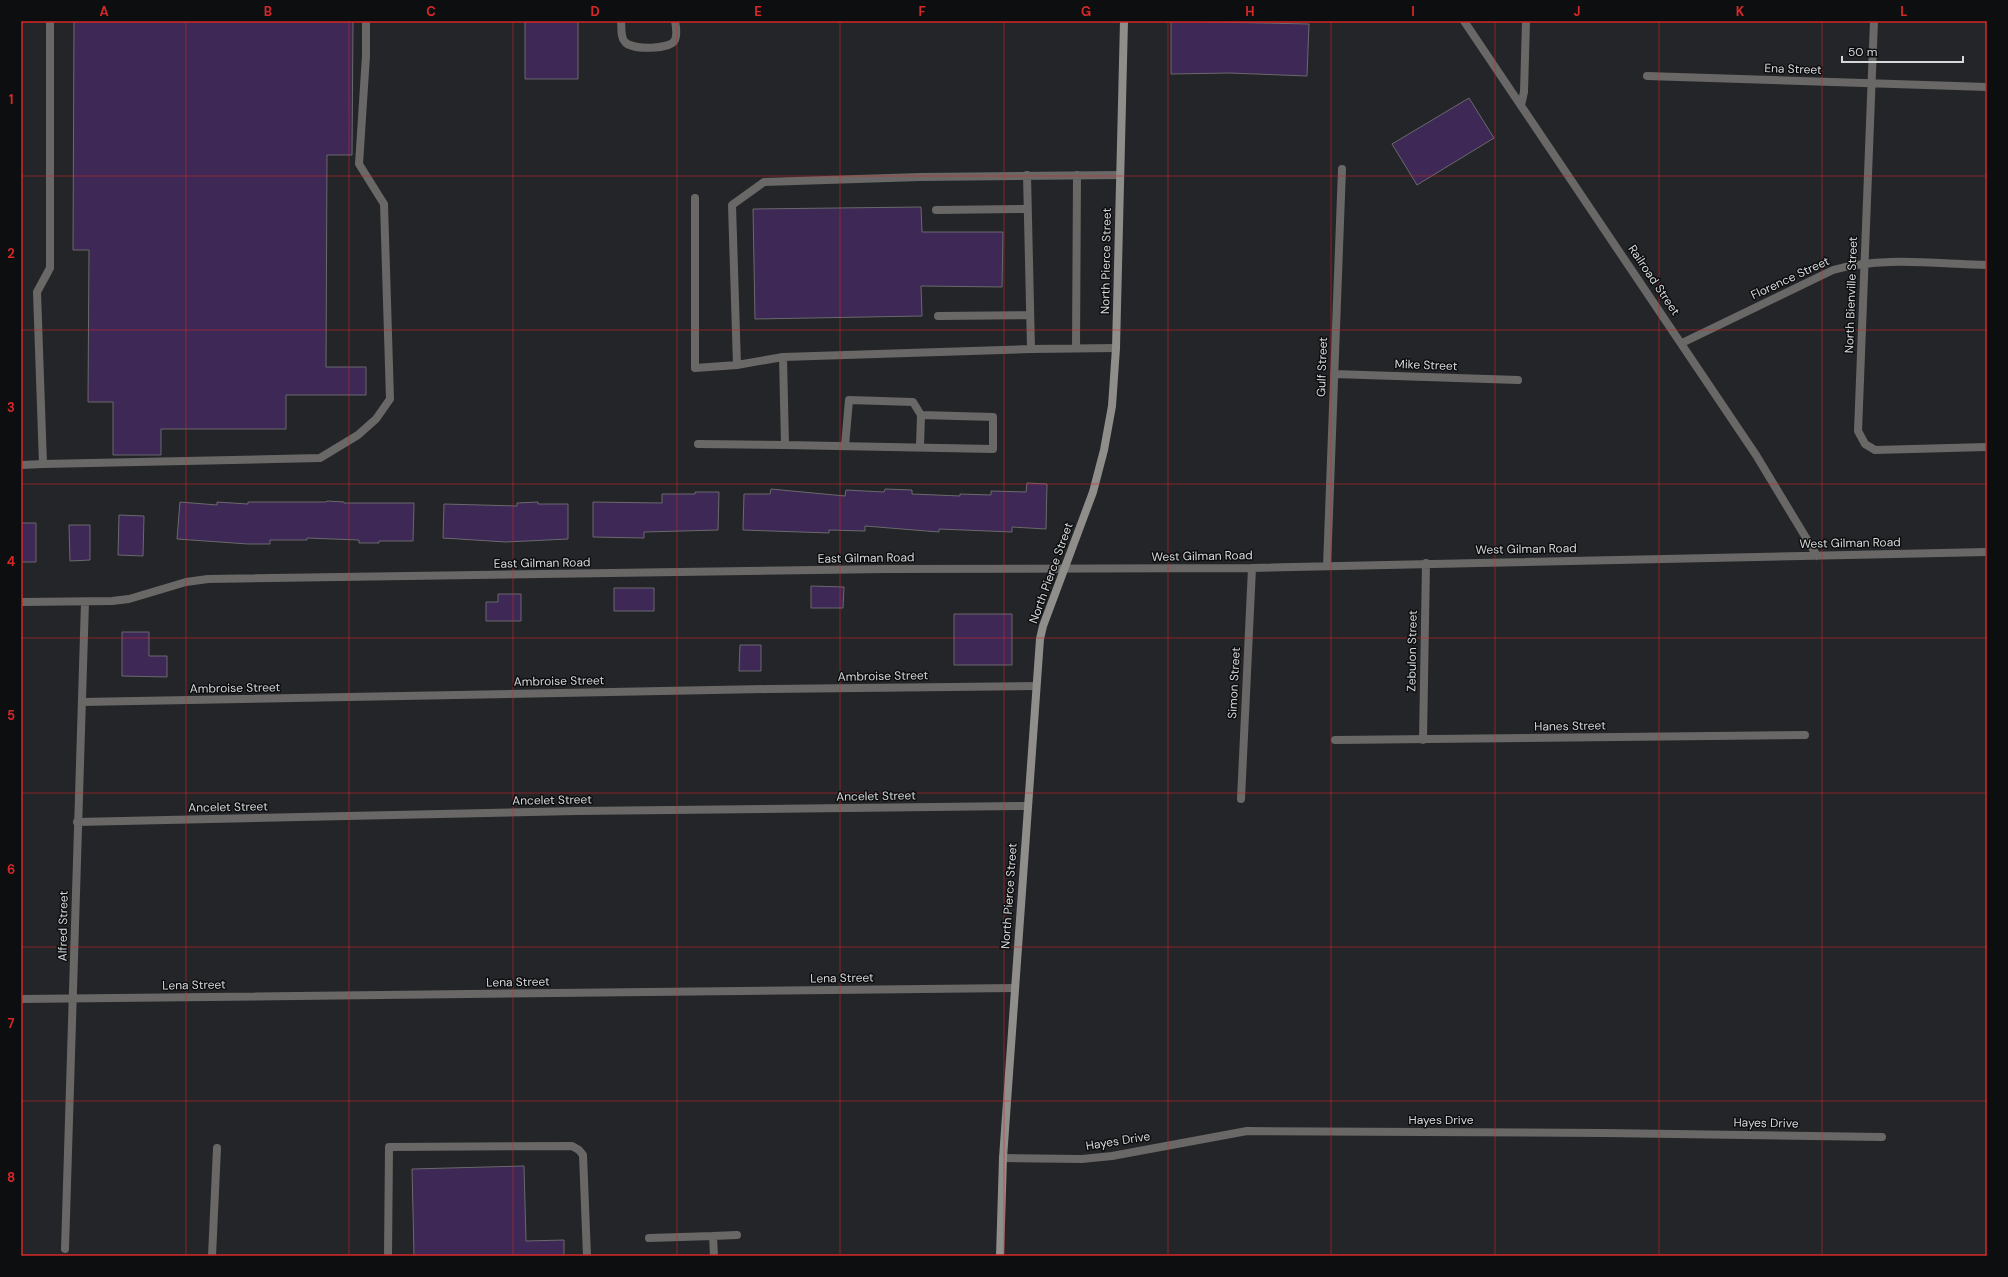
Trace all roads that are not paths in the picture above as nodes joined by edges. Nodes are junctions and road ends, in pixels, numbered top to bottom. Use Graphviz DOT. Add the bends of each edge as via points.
graph roads {
  1 [pos="50,21"];
  2 [pos="366,21"];
  3 [pos="622,21"];
  4 [pos="676,21"];
  5 [pos="1124,21"];
  6 [pos="1464,21"];
  7 [pos="1526,21"];
  8 [pos="1874,21"];
  9 [pos="1647,76"];
  10 [pos="1872,84"];
  11 [pos="1987,87"];
  12 [pos="1521,105"];
  13 [pos="1342,169"];
  14 [pos="1027,175"];
  15 [pos="1120,175"];
  16 [pos="1076,176"];
  17 [pos="695,198"];
  18 [pos="1027,209"];
  19 [pos="936,210"];
  20 [pos="1864,263"];
  21 [pos="1987,265"];
  22 [pos="1030,315"];
  23 [pos="938,316"];
  24 [pos="1682,343"];
  25 [pos="1076,348"];
  26 [pos="1116,348"];
  27 [pos="1031,349"];
  28 [pos="783,357"];
  29 [pos="737,365"];
  30 [pos="1334,374"];
  31 [pos="1518,380"];
  32 [pos="921,416"];
  33 [pos="698,444"];
  34 [pos="785,446"];
  35 [pos="845,446"];
  36 [pos="920,447"];
  37 [pos="1987,447"];
  38 [pos="43,464"];
  39 [pos="21,465"];
  40 [pos="1987,552"];
  41 [pos="1817,556"];
  42 [pos="1426,563"];
  43 [pos="1327,566"];
  44 [pos="1252,568"];
  45 [pos="1065,570"];
  46 [pos="21,602"];
  47 [pos="85,602"];
  48 [pos="1036,686"];
  49 [pos="82,702"];
  50 [pos="1805,735"];
  51 [pos="1335,740"];
  52 [pos="1423,740"];
  53 [pos="1241,799"];
  54 [pos="1027,806"];
  55 [pos="77,822"];
  56 [pos="1014,988"];
  57 [pos="21,999"];
  58 [pos="74,999"];
  59 [pos="1882,1137"];
  60 [pos="217,1148"];
  61 [pos="1003,1158"];
  62 [pos="737,1235"];
  63 [pos="713,1236"];
  64 [pos="649,1238"];
  65 [pos="65,1250"];
  66 [pos="212,1256"];
  67 [pos="388,1256"];
  68 [pos="587,1256"];
  69 [pos="714,1256"];
  70 [pos="1000,1256"];
  1 -- 38 [label="street" via="50,268 38,292"];
  2 -- 38 [label="street" via="359,164 384,204 390,399 376,419 358,435 320,458"];
  3 -- 4 [label="street" via="622,37 631,47 665,47 672,44 676,39"];
  5 -- 15 [label="street, North Pierce Street"];
  6 -- 12 [label="street, Railroad Street"];
  7 -- 12 [label="street" via="1524,92"];
  8 -- 10 [label="street, North Bienville Street"];
  9 -- 10 [label="street, Ena Street"];
  10 -- 11 [label="street, Ena Street"];
  10 -- 20 [label="street, North Bienville Street"];
  12 -- 24 [label="street, Railroad Street"];
  13 -- 30 [label="street, Gulf Street"];
  14 -- 16 [label="street"];
  14 -- 18 [label="street"];
  14 -- 29 [label="street" via="764,182 732,205"];
  15 -- 16 [label="street"];
  15 -- 26 [label="street, North Pierce Street"];
  16 -- 25 [label="street"];
  17 -- 29 [label="street" via="695,368"];
  18 -- 19 [label="street"];
  18 -- 22 [label="street"];
  20 -- 21 [label="street, Florence Street"];
  20 -- 24 [label="street, Florence Street" via="1833,270"];
  20 -- 37 [label="street, North Bienville Street" via="1858,431 1862,440 1875,450"];
  22 -- 23 [label="street"];
  22 -- 27 [label="street"];
  24 -- 41 [label="street, Railroad Street" via="1756,455"];
  25 -- 26 [label="street"];
  25 -- 27 [label="street"];
  26 -- 45 [label="street, North Pierce Street" via="1112,406 1104,450 1093,492"];
  27 -- 28 [label="street"];
  28 -- 29 [label="street"];
  28 -- 34 [label="street"];
  30 -- 31 [label="street, Mike Street"];
  30 -- 43 [label="street, Gulf Street"];
  32 -- 35 [label="street" via="913,402 849,400"];
  32 -- 36 [label="street"];
  32 -- 36 [label="street" via="993,417 993,449"];
  33 -- 34 [label="street"];
  34 -- 35 [label="street"];
  35 -- 36 [label="street"];
  38 -- 39 [label="street"];
  40 -- 41 [label="street, West Gilman Road"];
  41 -- 42 [label="street, West Gilman Road"];
  42 -- 43 [label="street, West Gilman Road"];
  42 -- 52 [label="street, Zebulon Street"];
  43 -- 44 [label="street, West Gilman Road"];
  44 -- 45 [label="street, West Gilman Road"];
  44 -- 53 [label="street, Simon Street"];
  45 -- 47 [label="street, East Gilman Road" via="886,569 208,579 174,585 129,599"];
  45 -- 48 [label="street, North Pierce Street" via="1043,626"];
  46 -- 47 [label="street, East Gilman Road"];
  47 -- 49 [label="street, Alfred Street"];
  48 -- 49 [label="street, Ambroise Street"];
  48 -- 54 [label="street, North Pierce Street"];
  49 -- 55 [label="street, Alfred Street"];
  50 -- 52 [label="street, Hanes Street"];
  51 -- 52 [label="street, Hanes Street"];
  54 -- 55 [label="street, Ancelet Street" via="568,811"];
  54 -- 56 [label="street, North Pierce Street"];
  55 -- 58 [label="street, Alfred Street"];
  56 -- 58 [label="street, Lena Street"];
  56 -- 61 [label="street, North Pierce Street"];
  57 -- 58 [label="street, Lena Street"];
  58 -- 65 [label="street, Alfred Street"];
  59 -- 61 [label="street, Hayes Drive" via="1247,1131 1112,1156 1082,1159"];
  60 -- 66 [label="street"];
  61 -- 70 [label="street, North Pierce Street"];
  62 -- 63 [label="street"];
  63 -- 64 [label="street"];
  63 -- 69 [label="street"];
  67 -- 68 [label="street" via="388,1147 564,1146 572,1146 583,1155"];
}
